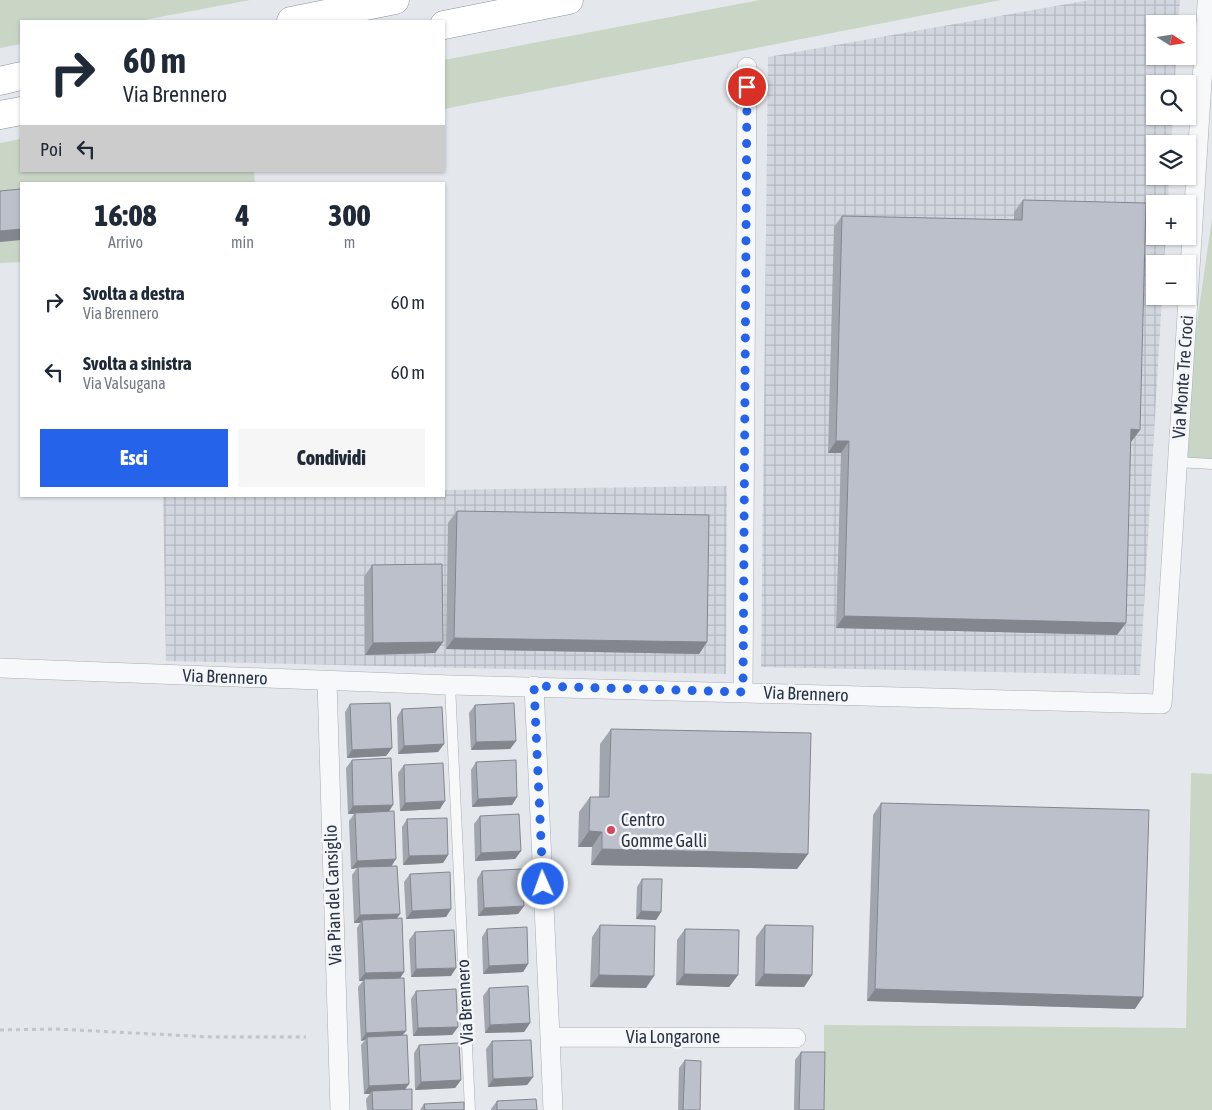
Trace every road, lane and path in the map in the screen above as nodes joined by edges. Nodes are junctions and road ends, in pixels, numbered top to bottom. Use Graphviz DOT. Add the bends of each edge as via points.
graph roads {
  1 [pos="395,0"];
  2 [pos="569,0"];
  3 [pos="1208,16"];
  4 [pos="296,20"];
  5 [pos="445,25"];
  6 [pos="747,68"];
  7 [pos="20,76"];
  8 [pos="0,81"];
  9 [pos="20,111"];
  10 [pos="0,115"];
  11 [pos="1178,462"];
  12 [pos="1212,464"];
  13 [pos="0,668"];
  14 [pos="327,680"];
  15 [pos="450,685"];
  16 [pos="534,686"];
  17 [pos="743,692"];
  18 [pos="1162,704"];
  19 [pos="0,1030"];
  20 [pos="306,1038"];
  21 [pos="550,1038"];
  22 [pos="796,1038"];
  23 [pos="340,1110"];
  24 [pos="470,1110"];
  25 [pos="553,1110"];
  1 -- 4 [label="highway"];
  2 -- 5 [label="highway"];
  3 -- 11 [label="street, Via Monte Tre Croci"];
  6 -- 17 [label="street"];
  7 -- 8 [label="highway"];
  9 -- 10 [label="highway"];
  11 -- 12 [label="lane, Via Monte Tre Croci"];
  11 -- 18 [label="street, Via Monte Tre Croci"];
  13 -- 14 [label="street, Via Brennero"];
  14 -- 15 [label="street, Via Brennero"];
  14 -- 23 [label="street, Via Pian del Cansiglio"];
  15 -- 16 [label="street, Via Brennero"];
  15 -- 24 [label="lane, Via Brennero"];
  16 -- 17 [label="street, Via Brennero"];
  16 -- 21 [label="street"];
  17 -- 18 [label="street, Via Brennero"];
  19 -- 20 [label="path"];
  21 -- 22 [label="street, Via Longarone"];
  21 -- 25 [label="street"];
}
